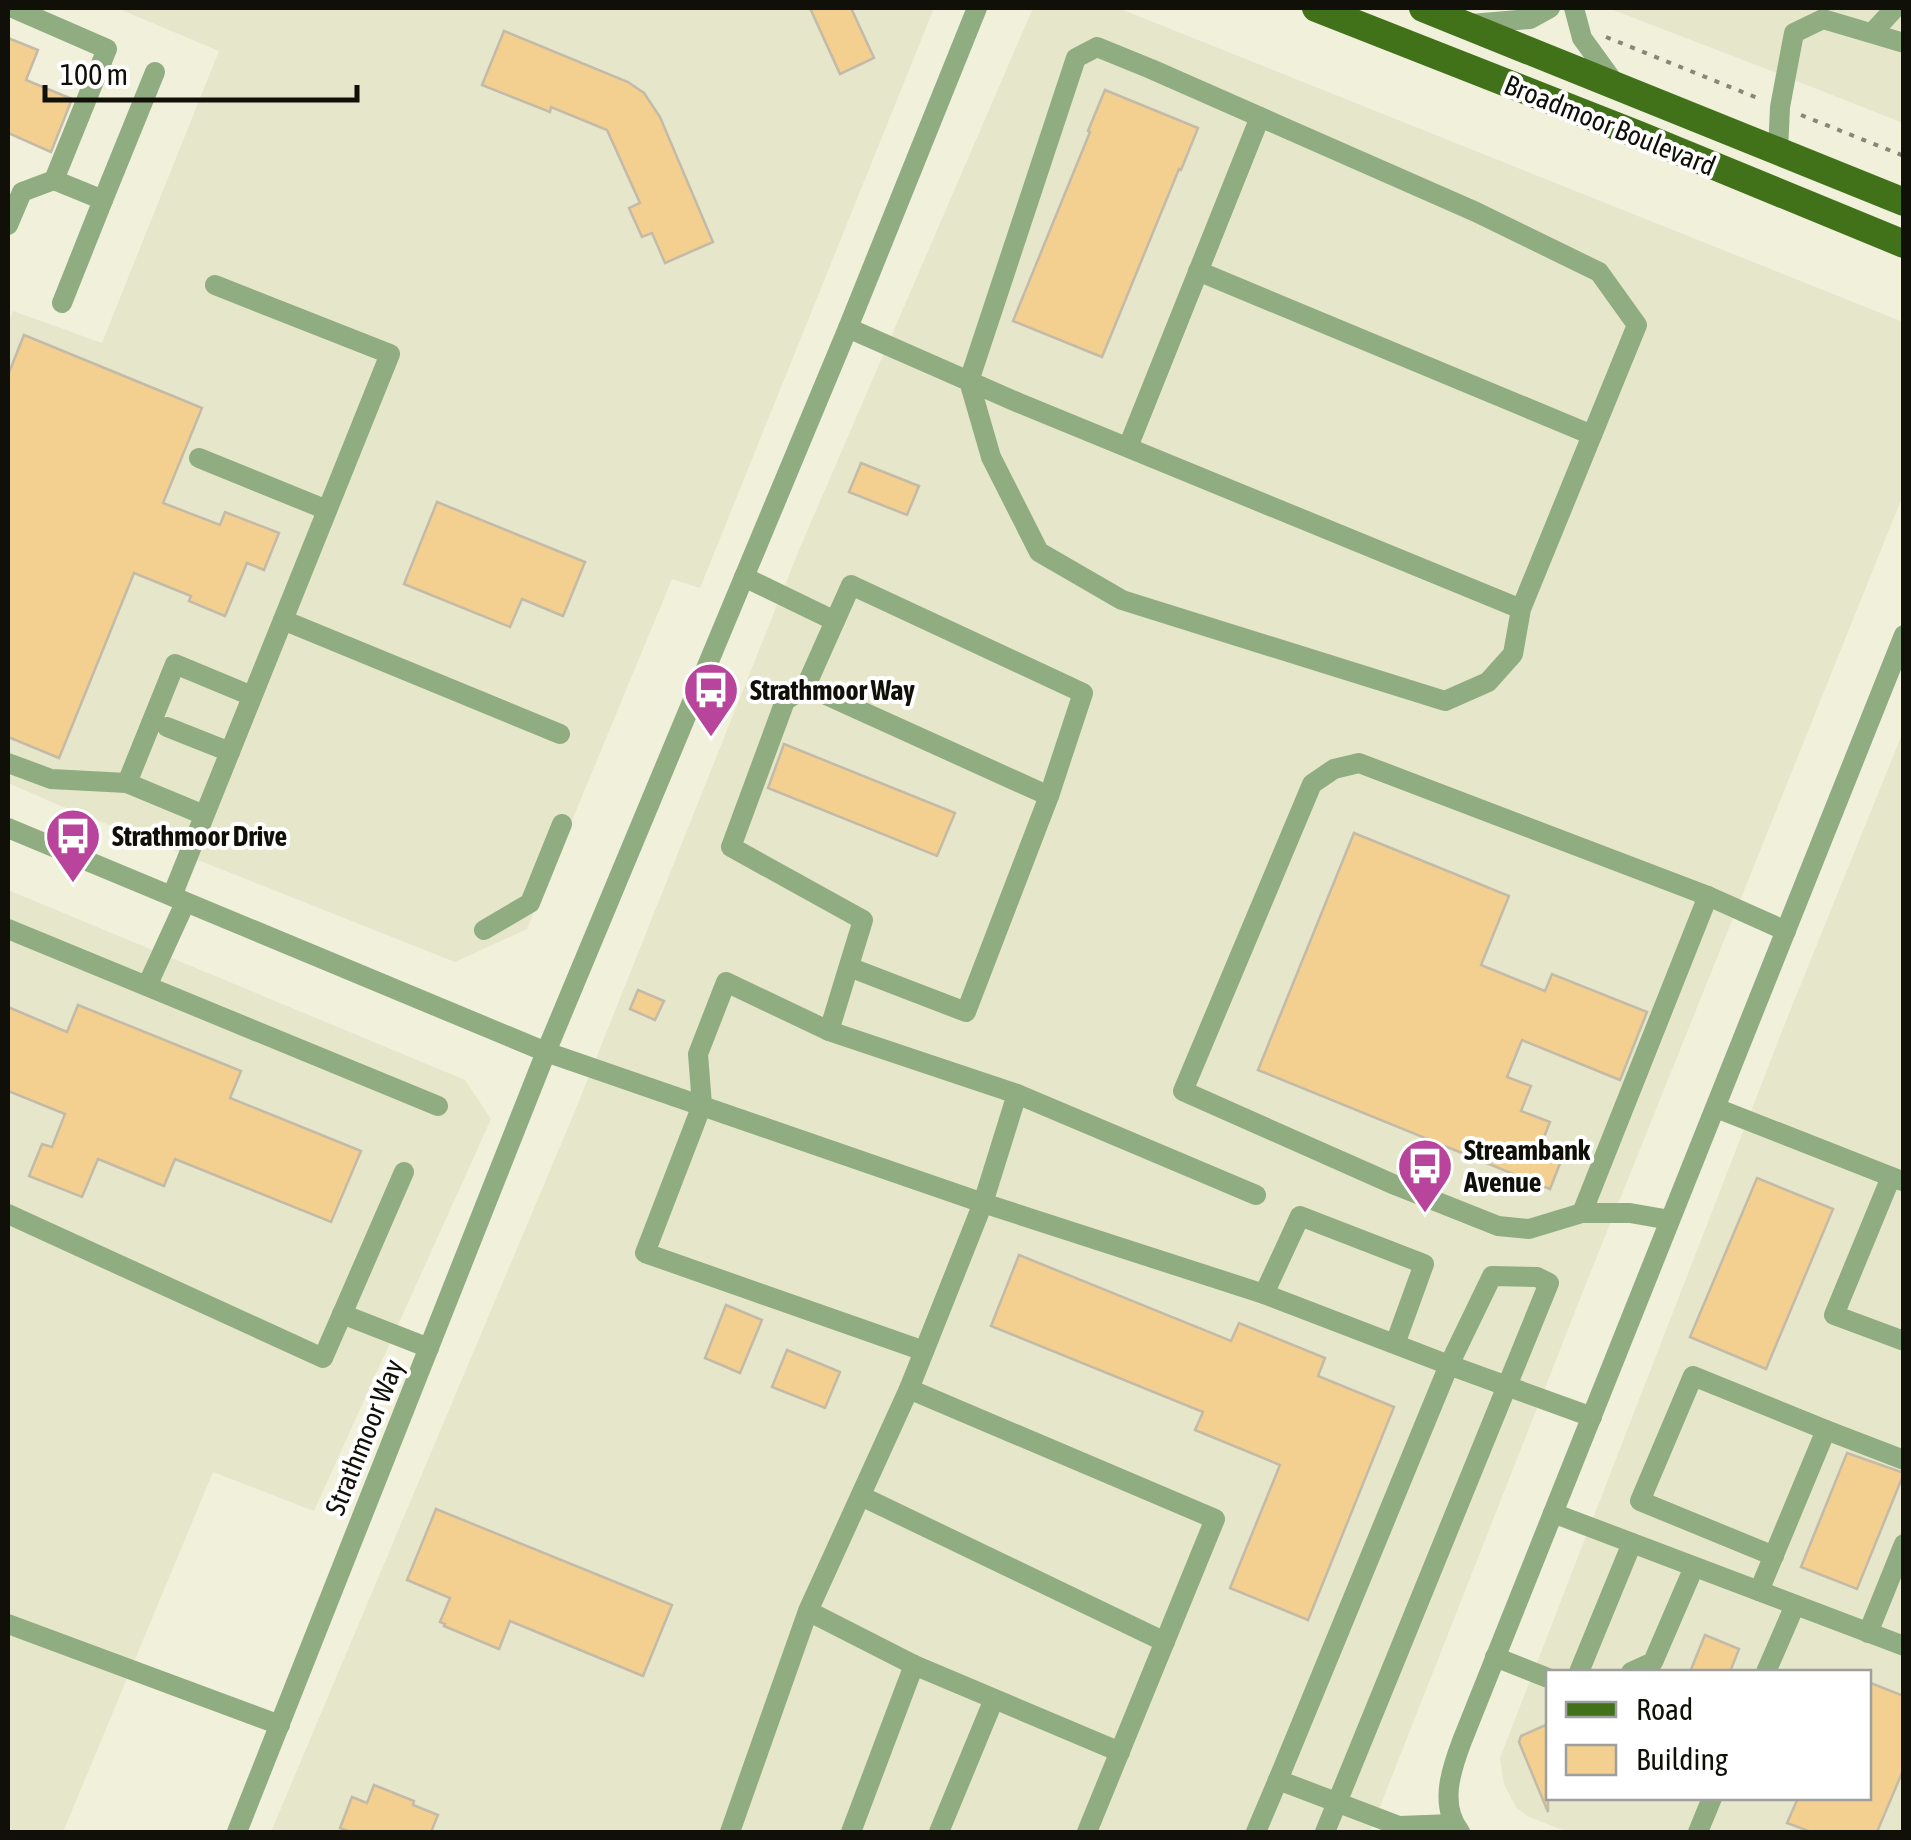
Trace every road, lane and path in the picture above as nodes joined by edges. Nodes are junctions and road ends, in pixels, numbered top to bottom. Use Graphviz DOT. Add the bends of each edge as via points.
graph roads {
  1 [pos="12,8"];
  2 [pos="977,8"];
  3 [pos="1316,8"];
  4 [pos="1423,8"];
  5 [pos="1550,8"];
  6 [pos="1574,8"];
  7 [pos="1896,8"];
  8 [pos="1465,25"];
  9 [pos="1593,32"];
  10 [pos="1872,33"];
  11 [pos="1904,43"];
  12 [pos="155,72"];
  13 [pos="1618,86"];
  14 [pos="1760,98"];
  15 [pos="1803,116"];
  16 [pos="1260,117"];
  17 [pos="1778,151"];
  18 [pos="1904,156"];
  19 [pos="54,180"];
  20 [pos="104,200"];
  21 [pos="1904,202"];
  22 [pos="8,224"];
  23 [pos="1904,244"];
  24 [pos="1198,271"];
  25 [pos="215,285"];
  26 [pos="62,303"];
  27 [pos="848,328"];
  28 [pos="970,381"];
  29 [pos="1592,435"];
  30 [pos="1128,448"];
  31 [pos="199,458"];
  32 [pos="327,510"];
  33 [pos="744,578"];
  34 [pos="1522,608"];
  35 [pos="283,620"];
  36 [pos="835,621"];
  37 [pos="1904,635"];
  38 [pos="806,686"];
  39 [pos="252,696"];
  40 [pos="167,728"];
  41 [pos="560,734"];
  42 [pos="230,752"];
  43 [pos="8,763"];
  44 [pos="126,783"];
  45 [pos="1049,796"];
  46 [pos="204,815"];
  47 [pos="562,824"];
  48 [pos="8,828"];
  49 [pos="1708,896"];
  50 [pos="178,900"];
  51 [pos="8,929"];
  52 [pos="484,930"];
  53 [pos="1786,931"];
  54 [pos="849,967"];
  55 [pos="147,986"];
  56 [pos="830,1031"];
  57 [pos="546,1052"];
  58 [pos="1016,1094"];
  59 [pos="702,1105"];
  60 [pos="438,1106"];
  61 [pos="1716,1108"];
  62 [pos="404,1172"];
  63 [pos="1897,1179"];
  64 [pos="1256,1195"];
  65 [pos="983,1203"];
  66 [pos="8,1214"];
  67 [pos="1582,1214"];
  68 [pos="1670,1220"];
  69 [pos="1264,1294"];
  70 [pos="342,1314"];
  71 [pos="1904,1341"];
  72 [pos="1395,1344"];
  73 [pos="429,1348"];
  74 [pos="924,1351"];
  75 [pos="1449,1365"];
  76 [pos="1508,1386"];
  77 [pos="908,1389"];
  78 [pos="1592,1417"];
  79 [pos="1826,1430"];
  80 [pos="1904,1460"];
  81 [pos="860,1496"];
  82 [pos="1553,1513"];
  83 [pos="1632,1543"];
  84 [pos="1904,1544"];
  85 [pos="1774,1556"];
  86 [pos="1694,1566"];
  87 [pos="1759,1591"];
  88 [pos="1795,1605"];
  89 [pos="808,1611"];
  90 [pos="8,1624"];
  91 [pos="1868,1633"];
  92 [pos="1165,1642"];
  93 [pos="1904,1646"];
  94 [pos="1496,1657"];
  95 [pos="914,1665"];
  96 [pos="1581,1670"];
  97 [pos="1635,1670"];
  98 [pos="1767,1670"];
  99 [pos="1546,1677"];
  100 [pos="994,1699"];
  101 [pos="280,1725"];
  102 [pos="1120,1752"];
  103 [pos="1278,1780"];
  104 [pos="1711,1800"];
  105 [pos="1338,1802"];
  106 [pos="1457,1828"];
  107 [pos="236,1832"];
  108 [pos="730,1832"];
  109 [pos="851,1832"];
  110 [pos="939,1832"];
  111 [pos="1087,1832"];
  112 [pos="1256,1832"];
  113 [pos="1325,1832"];
  114 [pos="1698,1832"];
  1 -- 19 [label="street" via="107,49"];
  2 -- 27 [label="street, Strathmoor Way"];
  3 -- 23 [label="main road, Broadmoor Boulevard"];
  4 -- 8 [label="main road, Broadmoor Boulevard"];
  5 -- 8 [label="street" via="1530,19"];
  6 -- 13 [label="street" via="1582,38"];
  7 -- 10 [label="street"];
  8 -- 13 [label="main road, Broadmoor Boulevard"];
  9 -- 14 [label="path"];
  10 -- 11 [label="street"];
  10 -- 17 [label="street" via="1823,19 1794,34"];
  12 -- 20 [label="street"];
  13 -- 17 [label="main road, Broadmoor Boulevard"];
  15 -- 18 [label="path"];
  16 -- 24 [label="street"];
  16 -- 28 [label="street" via="1097,47 1076,58"];
  16 -- 29 [label="street" via="1599,272 1637,325"];
  17 -- 21 [label="main road, Broadmoor Boulevard"];
  19 -- 20 [label="street"];
  19 -- 22 [label="street" via="22,192"];
  20 -- 26 [label="street"];
  24 -- 29 [label="street"];
  24 -- 30 [label="street"];
  25 -- 32 [label="street" via="390,354"];
  27 -- 28 [label="street"];
  27 -- 33 [label="street, Strathmoor Way"];
  28 -- 30 [label="street"];
  28 -- 34 [label="street" via="991,456 1039,552 1122,600 1445,702 1488,682 1513,654"];
  29 -- 34 [label="street"];
  30 -- 34 [label="street"];
  31 -- 32 [label="street"];
  32 -- 35 [label="street"];
  33 -- 36 [label="street"];
  33 -- 57 [label="street, Strathmoor Way"];
  35 -- 39 [label="street"];
  35 -- 41 [label="street"];
  36 -- 38 [label="street"];
  36 -- 45 [label="street" via="851,585 1083,693"];
  37 -- 53 [label="street"];
  38 -- 45 [label="street"];
  38 -- 54 [label="street" via="784,701 731,848 862,920"];
  39 -- 42 [label="street"];
  39 -- 44 [label="street" via="175,664"];
  40 -- 42 [label="street"];
  42 -- 46 [label="street"];
  43 -- 44 [label="street" via="50,779"];
  44 -- 46 [label="street"];
  45 -- 54 [label="street" via="966,1012"];
  46 -- 50 [label="street"];
  47 -- 52 [label="street" via="530,903"];
  48 -- 50 [label="street"];
  49 -- 53 [label="street"];
  49 -- 67 [label="street"];
  49 -- 67 [label="street" via="1359,762 1334,769 1312,784 1184,1091 1498,1226 1529,1230"];
  50 -- 55 [label="street"];
  50 -- 57 [label="street"];
  51 -- 55 [label="street"];
  53 -- 61 [label="street"];
  54 -- 56 [label="street"];
  55 -- 60 [label="street"];
  56 -- 58 [label="street"];
  56 -- 59 [label="street" via="726,982 698,1054"];
  57 -- 59 [label="street"];
  57 -- 73 [label="street, Strathmoor Way"];
  58 -- 64 [label="street"];
  58 -- 65 [label="street"];
  59 -- 65 [label="street"];
  59 -- 74 [label="street" via="645,1253"];
  61 -- 63 [label="street"];
  61 -- 68 [label="street"];
  62 -- 70 [label="street"];
  63 -- 71 [label="street" via="1834,1315"];
  65 -- 69 [label="street"];
  65 -- 74 [label="street"];
  66 -- 70 [label="street" via="323,1358"];
  67 -- 68 [label="street"];
  68 -- 78 [label="street"];
  69 -- 72 [label="street"];
  69 -- 72 [label="street" via="1300,1216 1424,1264"];
  70 -- 73 [label="street"];
  72 -- 75 [label="street"];
  73 -- 101 [label="street, Strathmoor Way"];
  74 -- 77 [label="street"];
  75 -- 76 [label="street"];
  75 -- 76 [label="street" via="1492,1276 1537,1277 1549,1283"];
  75 -- 103 [label="street"];
  76 -- 78 [label="street"];
  76 -- 105 [label="street"];
  77 -- 81 [label="street"];
  77 -- 92 [label="street" via="1215,1518"];
  78 -- 82 [label="street"];
  79 -- 80 [label="street"];
  79 -- 85 [label="street"];
  79 -- 85 [label="street" via="1693,1376 1640,1501"];
  81 -- 89 [label="street"];
  81 -- 92 [label="street"];
  82 -- 83 [label="street"];
  82 -- 94 [label="street"];
  83 -- 86 [label="street"];
  83 -- 96 [label="street"];
  84 -- 91 [label="street"];
  85 -- 87 [label="street"];
  86 -- 87 [label="street"];
  86 -- 97 [label="street" via="1653,1662"];
  87 -- 88 [label="street"];
  88 -- 91 [label="street"];
  88 -- 98 [label="street"];
  89 -- 95 [label="street"];
  89 -- 108 [label="street"];
  90 -- 101 [label="street"];
  91 -- 93 [label="street"];
  92 -- 102 [label="street"];
  94 -- 99 [label="street"];
  94 -- 106 [label="street" via="1455,1760 1448,1792"];
  95 -- 100 [label="street"];
  95 -- 109 [label="street"];
  100 -- 102 [label="street"];
  100 -- 110 [label="street"];
  101 -- 107 [label="street, Strathmoor Way"];
  102 -- 111 [label="street"];
  103 -- 105 [label="street"];
  103 -- 112 [label="street"];
  104 -- 114 [label="street"];
  105 -- 106 [label="street" via="1399,1826"];
  105 -- 113 [label="street"];
}
